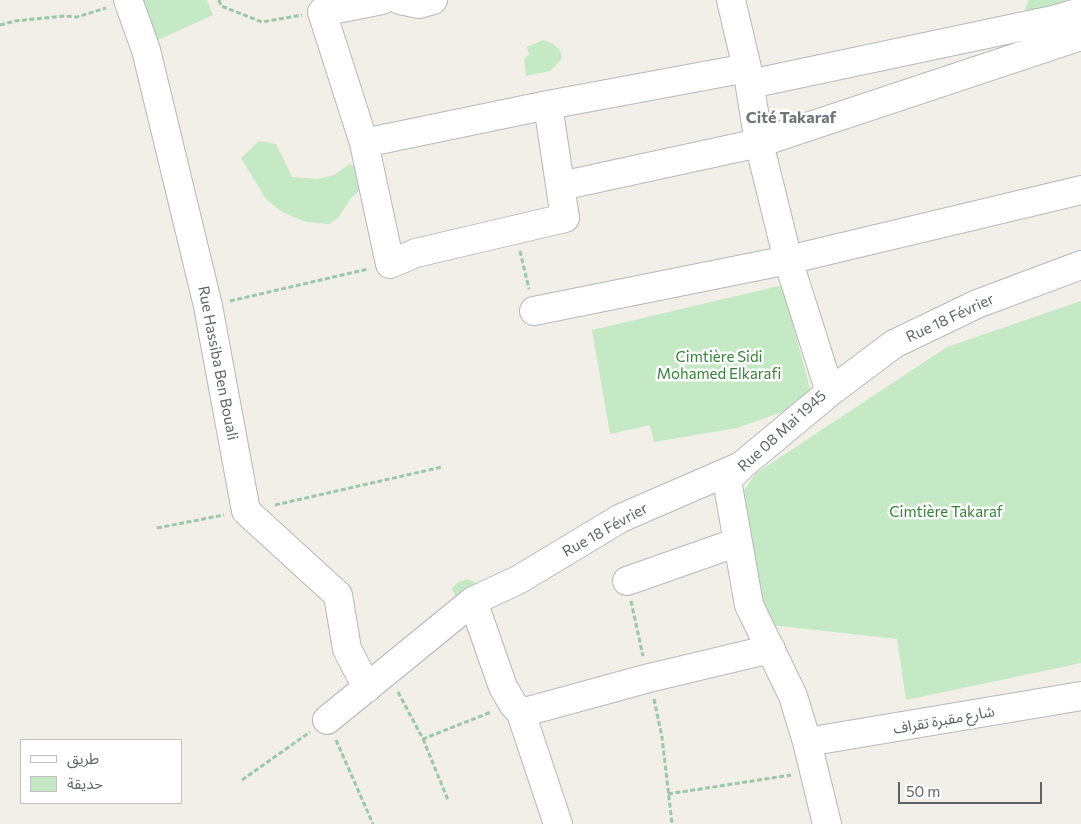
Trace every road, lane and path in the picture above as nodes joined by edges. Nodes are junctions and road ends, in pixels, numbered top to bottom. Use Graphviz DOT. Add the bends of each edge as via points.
graph roads {
  1 [pos="128,0"];
  2 [pos="219,0"];
  3 [pos="382,0"];
  4 [pos="400,0"];
  5 [pos="433,0"];
  6 [pos="731,0"];
  7 [pos="322,12"];
  8 [pos="1081,12"];
  9 [pos="0,25"];
  10 [pos="1081,36"];
  11 [pos="749,76"];
  12 [pos="548,105"];
  13 [pos="364,143"];
  14 [pos="759,143"];
  15 [pos="561,186"];
  16 [pos="1081,190"];
  17 [pos="515,231"];
  18 [pos="788,260"];
  19 [pos="390,264"];
  20 [pos="1081,265"];
  21 [pos="208,306"];
  22 [pos="534,311"];
  23 [pos="830,392"];
  24 [pos="741,466"];
  25 [pos="442,467"];
  26 [pos="246,511"];
  27 [pos="157,528"];
  28 [pos="738,542"];
  29 [pos="627,581"];
  30 [pos="473,601"];
  31 [pos="771,649"];
  32 [pos="377,680"];
  33 [pos="1081,696"];
  34 [pos="517,708"];
  35 [pos="327,720"];
  36 [pos="423,739"];
  37 [pos="807,742"];
  38 [pos="814,772"];
  39 [pos="242,780"];
  40 [pos="448,800"];
  41 [pos="373,824"];
  42 [pos="558,824"];
  43 [pos="672,824"];
  44 [pos="827,824"];
  1 -- 9 [label="path" via="77,17"];
  1 -- 21 [label="street, Rue Hassiba Ben Bouali" via="146,50"];
  2 -- 7 [label="path" via="221,6 262,22"];
  3 -- 7 [label="street"];
  4 -- 5 [label="street" via="419,4"];
  6 -- 11 [label="street, Rue 08 Mai 1945"];
  7 -- 13 [label="street"];
  8 -- 11 [label="street" via="1053,20"];
  10 -- 14 [label="street"];
  11 -- 12 [label="street"];
  11 -- 14 [label="street, Rue 08 Mai 1945"];
  12 -- 13 [label="street"];
  12 -- 15 [label="street"];
  13 -- 19 [label="street"];
  14 -- 15 [label="street"];
  14 -- 18 [label="street, Rue 08 Mai 1945"];
  15 -- 17 [label="street" via="565,218"];
  16 -- 18 [label="street"];
  17 -- 19 [label="street" via="416,253"];
  17 -- 22 [label="path"];
  18 -- 22 [label="street"];
  18 -- 23 [label="street, Rue 08 Mai 1945"];
  19 -- 21 [label="path"];
  20 -- 23 [label="street, Rue 18 Février" via="977,304 894,344"];
  21 -- 26 [label="street, Rue Hassiba Ben Bouali"];
  23 -- 24 [label="street, Rue 08 Mai 1945"];
  24 -- 28 [label="street, Rue 08 Mai 1945" via="727,480"];
  24 -- 30 [label="street, Rue 18 Février" via="621,518 518,580"];
  25 -- 26 [label="path"];
  26 -- 27 [label="path"];
  26 -- 32 [label="street" via="338,595 347,649"];
  28 -- 29 [label="street"];
  28 -- 31 [label="street, Rue 08 Mai 1945" via="748,605"];
  30 -- 32 [label="street, Rue 18 Février"];
  30 -- 34 [label="street" via="503,687"];
  31 -- 34 [label="street"];
  31 -- 37 [label="street, Rue 08 Mai 1945" via="793,696"];
  32 -- 35 [label="street, Rue 18 Février"];
  32 -- 36 [label="path"];
  33 -- 37 [label="street, شارع مقبرة تقراف"];
  34 -- 36 [label="path"];
  34 -- 42 [label="street"];
  35 -- 39 [label="path"];
  35 -- 41 [label="path"];
  36 -- 40 [label="path"];
  37 -- 38 [label="street, Rue 08 Mai 1945"];
  38 -- 43 [label="path" via="668,794"];
  38 -- 44 [label="street, Rue 08 Mai 1945"];
}
